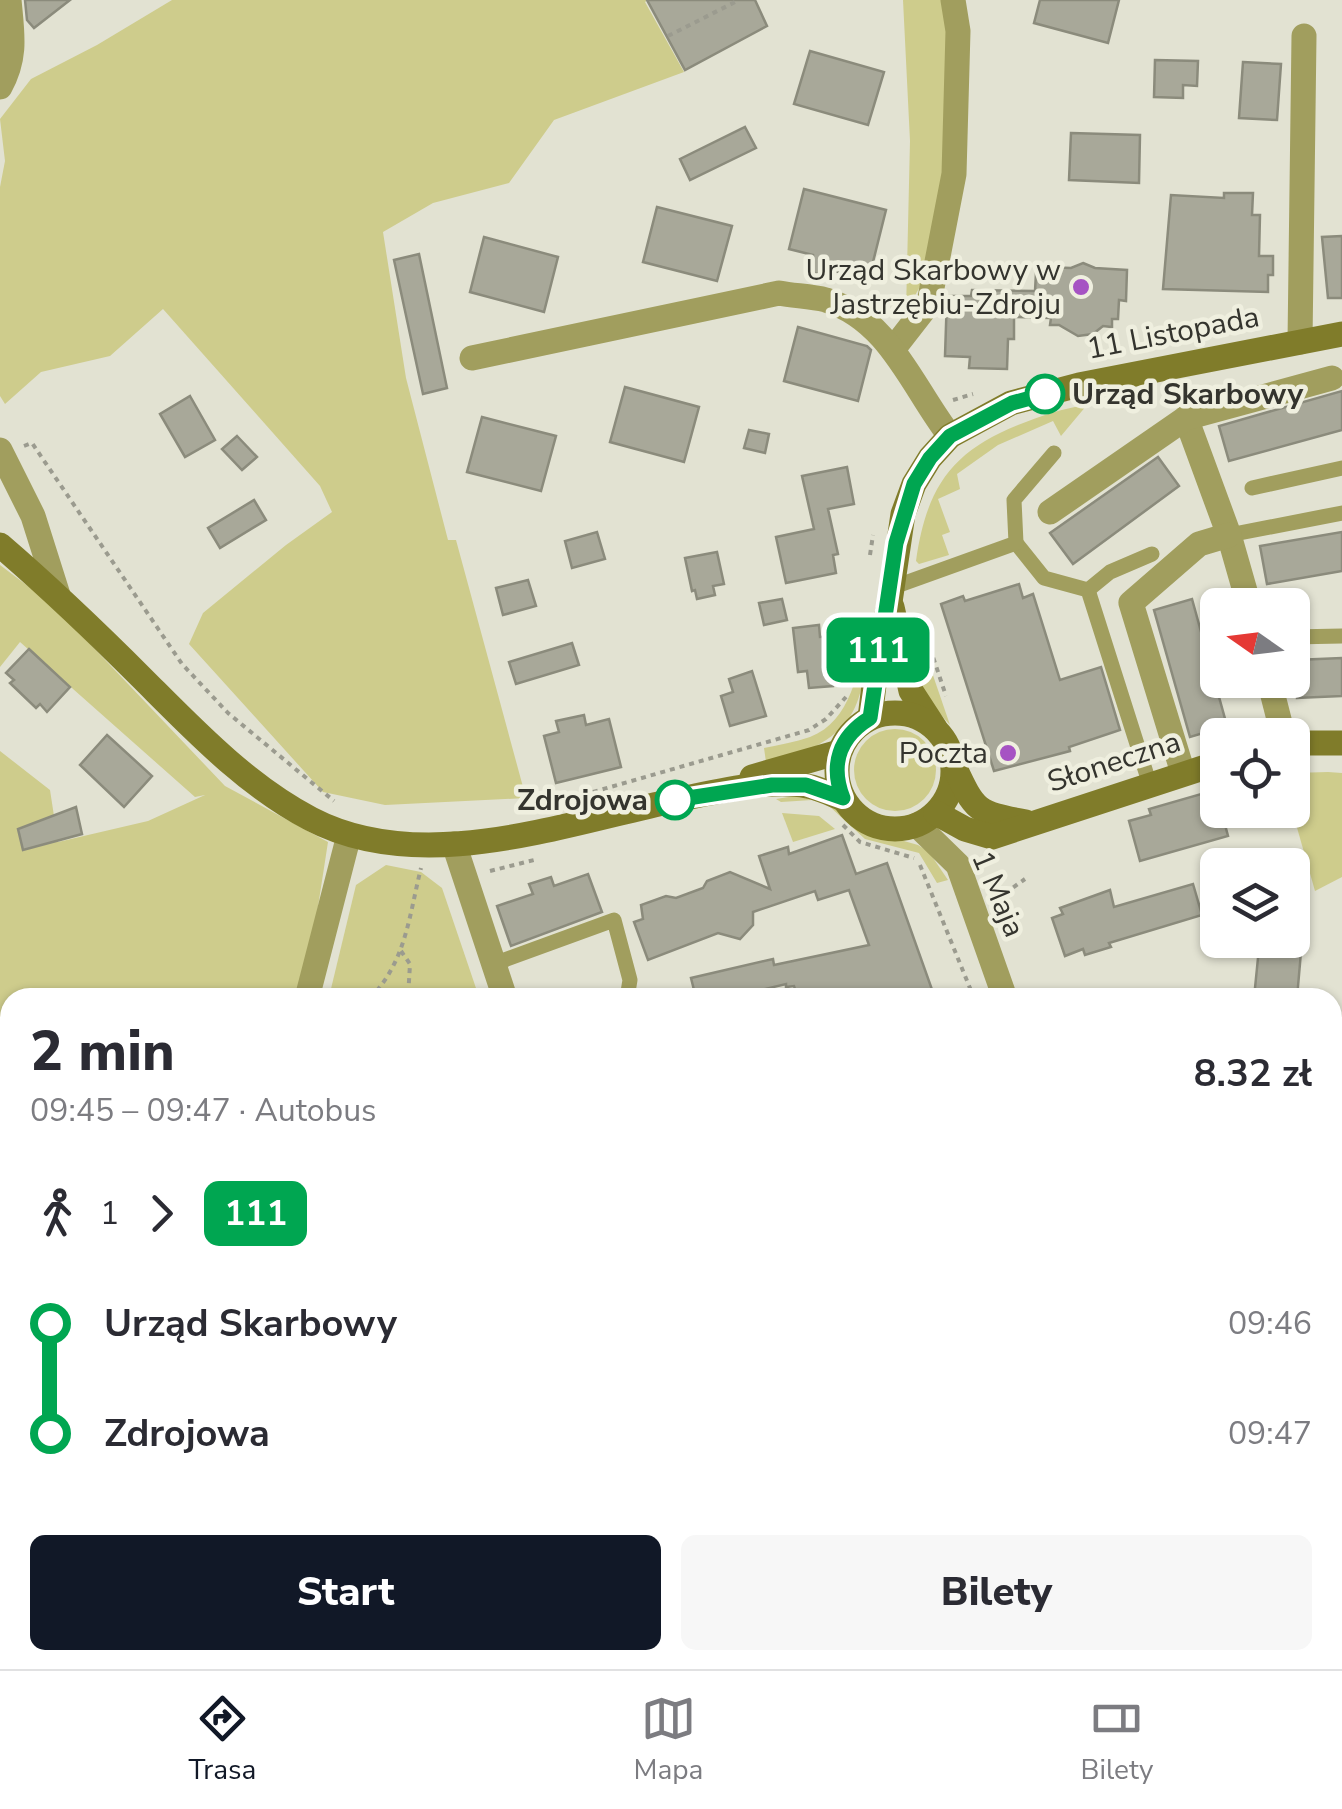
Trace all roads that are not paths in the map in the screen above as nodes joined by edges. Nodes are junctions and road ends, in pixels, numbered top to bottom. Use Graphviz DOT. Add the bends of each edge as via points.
graph roads {
  1 [pos="9,0"];
  2 [pos="953,0"];
  3 [pos="1304,36"];
  4 [pos="0,87"];
  5 [pos="1342,334"];
  6 [pos="1300,342"];
  7 [pos="894,348"];
  8 [pos="472,358"];
  9 [pos="1332,378"];
  10 [pos="1186,418"];
  11 [pos="950,436"];
  12 [pos="0,450"];
  13 [pos="1054,453"];
  14 [pos="1342,468"];
  15 [pos="1252,488"];
  16 [pos="1050,512"];
  17 [pos="1342,513"];
  18 [pos="1228,535"];
  19 [pos="1016,543"];
  20 [pos="0,545"];
  21 [pos="1152,554"];
  22 [pos="1244,588"];
  23 [pos="1088,590"];
  24 [pos="58,594"];
  25 [pos="891,595"];
  26 [pos="1310,636"];
  27 [pos="1342,636"];
  28 [pos="870,718"];
  29 [pos="935,728"];
  30 [pos="1342,743"];
  31 [pos="1310,744"];
  32 [pos="839,752"];
  33 [pos="953,766"];
  34 [pos="1200,769"];
  35 [pos="1183,774"];
  36 [pos="1150,785"];
  37 [pos="712,792"];
  38 [pos="842,811"];
  39 [pos="926,819"];
  40 [pos="347,822"];
  41 [pos="1031,823"];
  42 [pos="454,844"];
  43 [pos="496,962"];
  44 [pos="309,988"];
  45 [pos="502,988"];
  46 [pos="629,988"];
  47 [pos="1001,988"];
  1 -- 4 [label="street" via="14,48"];
  2 -- 7 [label="street" via="954,174 930,303"];
  3 -- 6 [label="street, 11 Listopada"];
  5 -- 6 [label="main road, 11 Listopada"];
  6 -- 11 [label="main road, 11 Listopada" via="1079,384 1012,403"];
  7 -- 8 [label="street" via="866,319 826,300 779,293"];
  7 -- 11 [label="street"];
  9 -- 10 [label="street"];
  10 -- 16 [label="street"];
  10 -- 18 [label="street"];
  11 -- 25 [label="main road, 11 Listopada" via="914,484 896,543"];
  12 -- 24 [label="street" via="33,516"];
  13 -- 19 [label="lane" via="1014,500"];
  14 -- 15 [label="lane"];
  17 -- 18 [label="lane"];
  18 -- 22 [label="street"];
  18 -- 35 [label="street" via="1199,544 1131,603"];
  19 -- 23 [label="lane" via="1044,578"];
  19 -- 25 [label="lane"];
  20 -- 24 [label="main road"];
  21 -- 23 [label="lane"];
  23 -- 36 [label="lane"];
  24 -- 40 [label="main road" via="262,790 312,820"];
  25 -- 28 [label="main road, 11 Listopada"];
  25 -- 29 [label="main road, 11 Listopada" via="911,691"];
  26 -- 27 [label="lane"];
  28 -- 29 [label="main road" via="904,713"];
  28 -- 32 [label="main road"];
  29 -- 33 [label="main road"];
  30 -- 31 [label="main road"];
  32 -- 37 [label="main road"];
  32 -- 38 [label="main road"];
  33 -- 39 [label="main road" via="952,783"];
  33 -- 41 [label="main road, Słoneczna" via="972,804 992,816"];
  34 -- 35 [label="main road, Słoneczna"];
  35 -- 36 [label="main road, Słoneczna"];
  36 -- 41 [label="main road, Słoneczna"];
  37 -- 38 [label="main road" via="806,785"];
  37 -- 42 [label="main road"];
  38 -- 39 [label="main road" via="900,830"];
  39 -- 41 [label="main road, Słoneczna" via="992,837"];
  39 -- 47 [label="street, 1 Maja" via="958,866"];
  40 -- 42 [label="main road" via="372,841"];
  40 -- 44 [label="street"];
  42 -- 43 [label="street"];
  43 -- 45 [label="street"];
  43 -- 46 [label="lane" via="614,920"];
}
